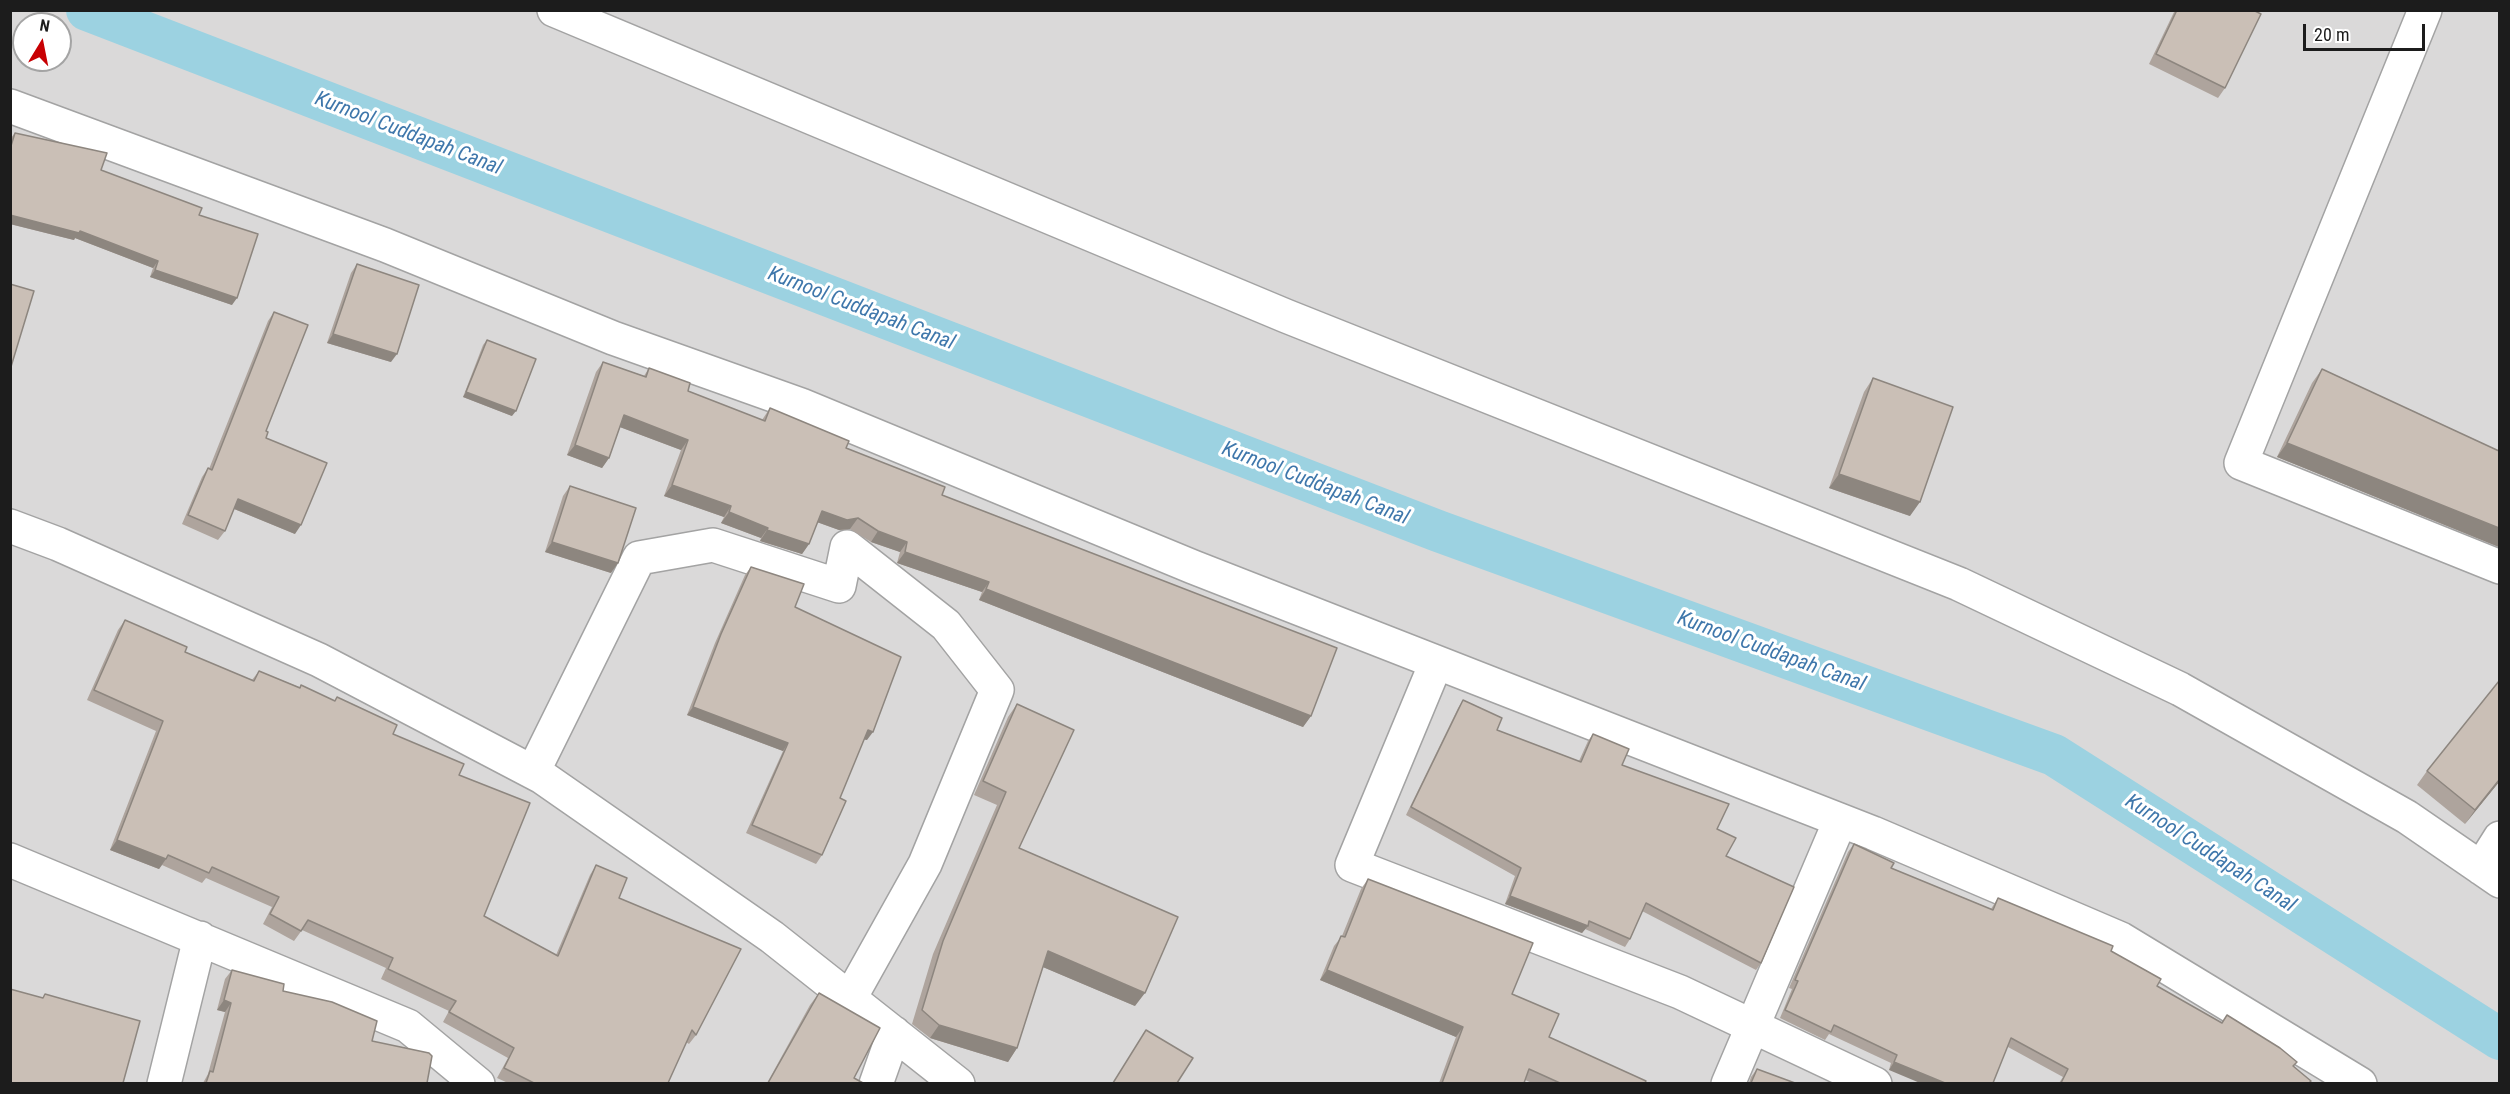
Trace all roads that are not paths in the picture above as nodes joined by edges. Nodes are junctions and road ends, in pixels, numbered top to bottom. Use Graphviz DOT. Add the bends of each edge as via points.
graph roads {
  1 [pos="554,10"];
  2 [pos="2425,10"];
  3 [pos="10,106"];
  4 [pos="10,526"];
  5 [pos="2499,567"];
  6 [pos="1436,663"];
  7 [pos="533,772"];
  8 [pos="1840,821"];
  9 [pos="2499,838"];
  10 [pos="10,860"];
  11 [pos="2490,874"];
  12 [pos="200,938"];
  13 [pos="850,998"];
  14 [pos="1754,1026"];
  15 [pos="894,1033"];
  16 [pos="438,1051"];
  17 [pos="164,1083"];
  18 [pos="437,1083"];
  19 [pos="478,1083"];
  20 [pos="876,1083"];
  21 [pos="958,1083"];
  22 [pos="1728,1083"];
  23 [pos="1875,1083"];
  24 [pos="2360,1083"];
  1 -- 11 [label="street" via="1286,316 1959,584 2180,689 2407,817"];
  2 -- 5 [label="street" via="2241,463"];
  3 -- 6 [label="street" via="385,245 613,338 801,405"];
  4 -- 7 [label="street" via="319,660"];
  6 -- 8 [label="street"];
  6 -- 14 [label="street" via="1352,865 1680,992"];
  7 -- 13 [label="street" via="772,937"];
  7 -- 13 [label="street" via="639,558 713,544 839,586 847,547 946,625 997,690 925,864"];
  8 -- 14 [label="street"];
  8 -- 24 [label="street" via="2121,939"];
  9 -- 11 [label="street"];
  10 -- 12 [label="street"];
  12 -- 16 [label="street" via="408,1026"];
  12 -- 17 [label="street"];
  13 -- 15 [label="street"];
  14 -- 22 [label="street"];
  14 -- 23 [label="street"];
  15 -- 20 [label="street"];
  15 -- 21 [label="street"];
  16 -- 18 [label="street"];
  16 -- 19 [label="street"];
}
